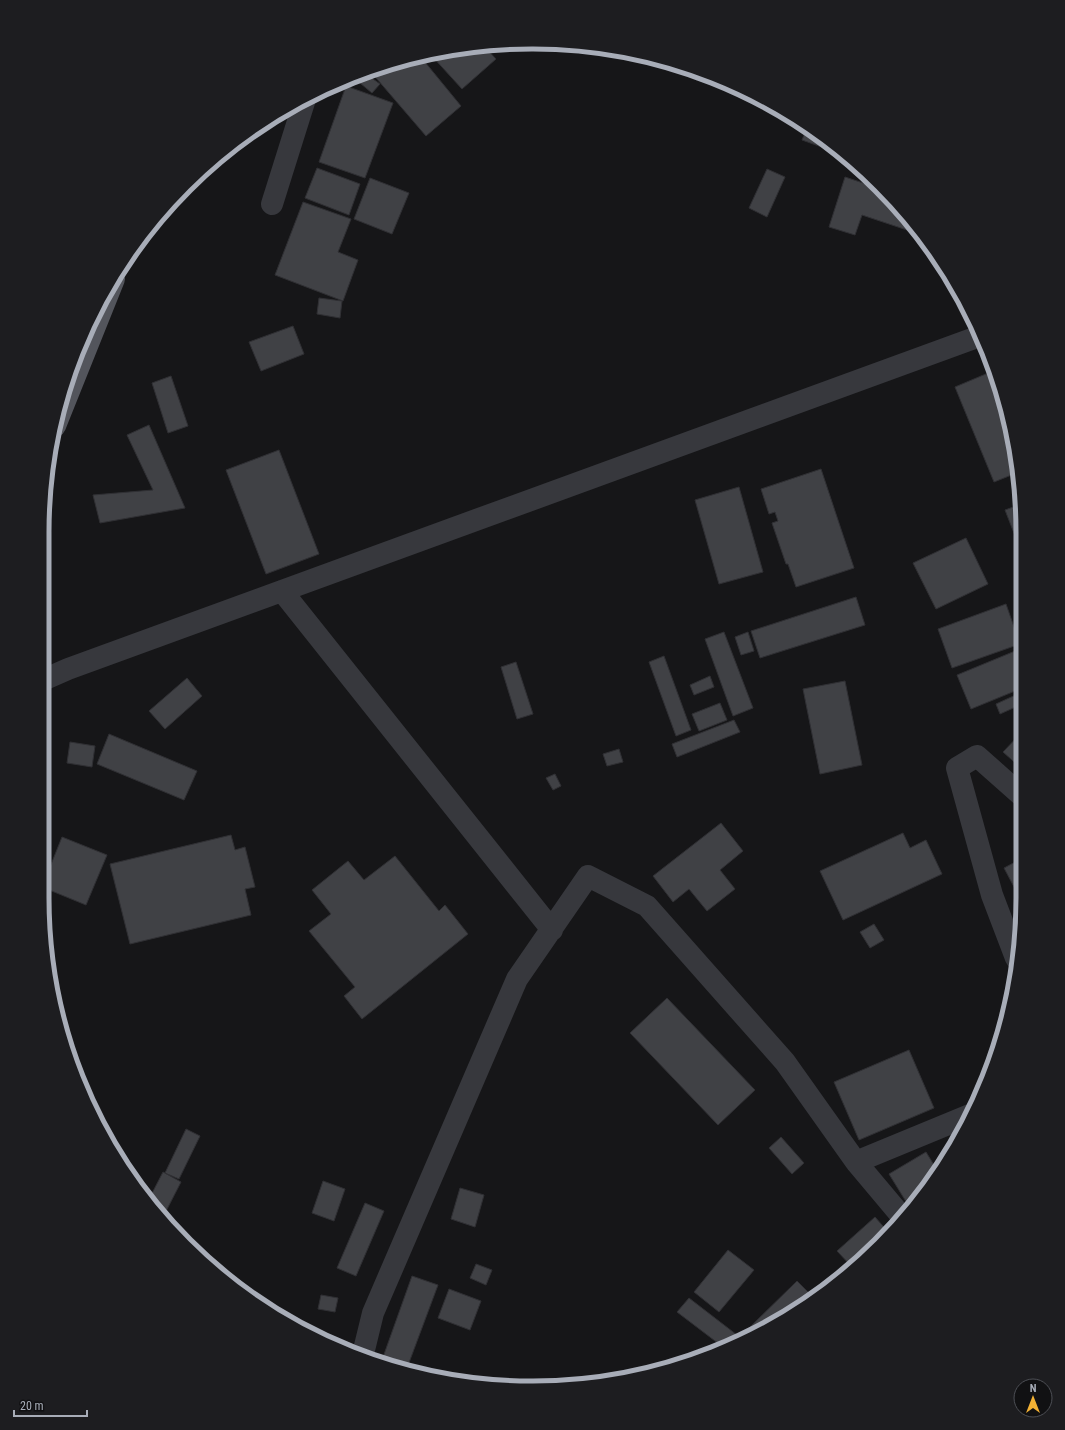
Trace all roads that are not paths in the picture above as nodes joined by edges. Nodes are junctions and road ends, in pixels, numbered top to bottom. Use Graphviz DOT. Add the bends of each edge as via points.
graph roads {
  1 [pos="302,108"];
  2 [pos="272,204"];
  3 [pos="91,336"];
  4 [pos="975,338"];
  5 [pos="79,367"];
  6 [pos="282,591"];
  7 [pos="49,677"];
  8 [pos="1016,790"];
  9 [pos="552,930"];
  10 [pos="1013,950"];
  11 [pos="961,1119"];
  12 [pos="856,1162"];
  13 [pos="899,1213"];
  14 [pos="364,1350"];
  1 -- 2 [label="street"];
  3 -- 5 [label="main road"];
  4 -- 6 [label="street"];
  6 -- 7 [label="street"];
  6 -- 9 [label="street"];
  8 -- 10 [label="street" via="977,756 957,768 992,895"];
  9 -- 12 [label="street" via="588,876 647,906 785,1062"];
  9 -- 14 [label="street" via="517,979 373,1313"];
  11 -- 12 [label="street"];
  12 -- 13 [label="street"];
}
